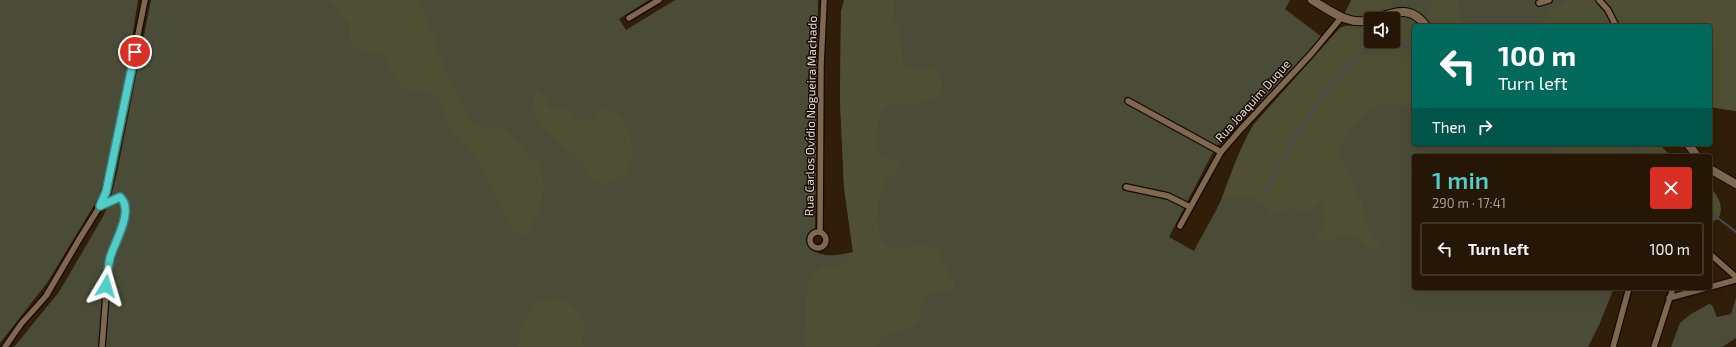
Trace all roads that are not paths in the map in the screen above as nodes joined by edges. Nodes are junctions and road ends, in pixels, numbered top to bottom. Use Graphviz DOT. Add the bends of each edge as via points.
graph roads {
  1 [pos="145,0"];
  2 [pos="659,0"];
  3 [pos="824,0"];
  4 [pos="1312,0"];
  5 [pos="1549,0"];
  6 [pos="1600,0"];
  7 [pos="1540,3"];
  8 [pos="1400,13"];
  9 [pos="629,18"];
  10 [pos="1341,18"];
  11 [pos="1364,20"];
  12 [pos="1424,24"];
  13 [pos="1615,24"];
  14 [pos="1128,101"];
  15 [pos="1221,152"];
  16 [pos="1712,170"];
  17 [pos="1736,184"];
  18 [pos="1126,187"];
  19 [pos="100,206"];
  20 [pos="1190,207"];
  21 [pos="1180,226"];
  22 [pos="820,232"];
  23 [pos="1712,256"];
  24 [pos="1736,277"];
  25 [pos="1736,280"];
  26 [pos="1712,286"];
  27 [pos="1628,290"];
  28 [pos="1672,290"];
  29 [pos="1699,290"];
  30 [pos="1669,298"];
  31 [pos="5,347"];
  32 [pos="102,347"];
  33 [pos="1613,347"];
  34 [pos="1654,347"];
  1 -- 19 [label="street" via="106,192"];
  2 -- 9 [label="street"];
  3 -- 22 [label="street, Rua Carlos Ovídio Nogueira Machado"];
  4 -- 10 [label="street"];
  5 -- 7 [label="street"];
  6 -- 13 [label="street"];
  8 -- 12 [label="street" via="1417,16"];
  10 -- 11 [label="street" via="1354,22"];
  10 -- 15 [label="street, Rua Joaquim Duque"];
  14 -- 15 [label="street"];
  15 -- 20 [label="street, Rua Joaquim Duque"];
  16 -- 17 [label="street"];
  18 -- 20 [label="street" via="1168,196"];
  19 -- 31 [label="street" via="46,296"];
  19 -- 32 [label="street" via="120,197 125,207 123,226 109,262"];
  20 -- 21 [label="street, Rua Joaquim Duque"];
  23 -- 24 [label="street"];
  25 -- 26 [label="street"];
  27 -- 33 [label="street"];
  28 -- 30 [label="street"];
  29 -- 30 [label="street"];
  30 -- 34 [label="street"];
}
